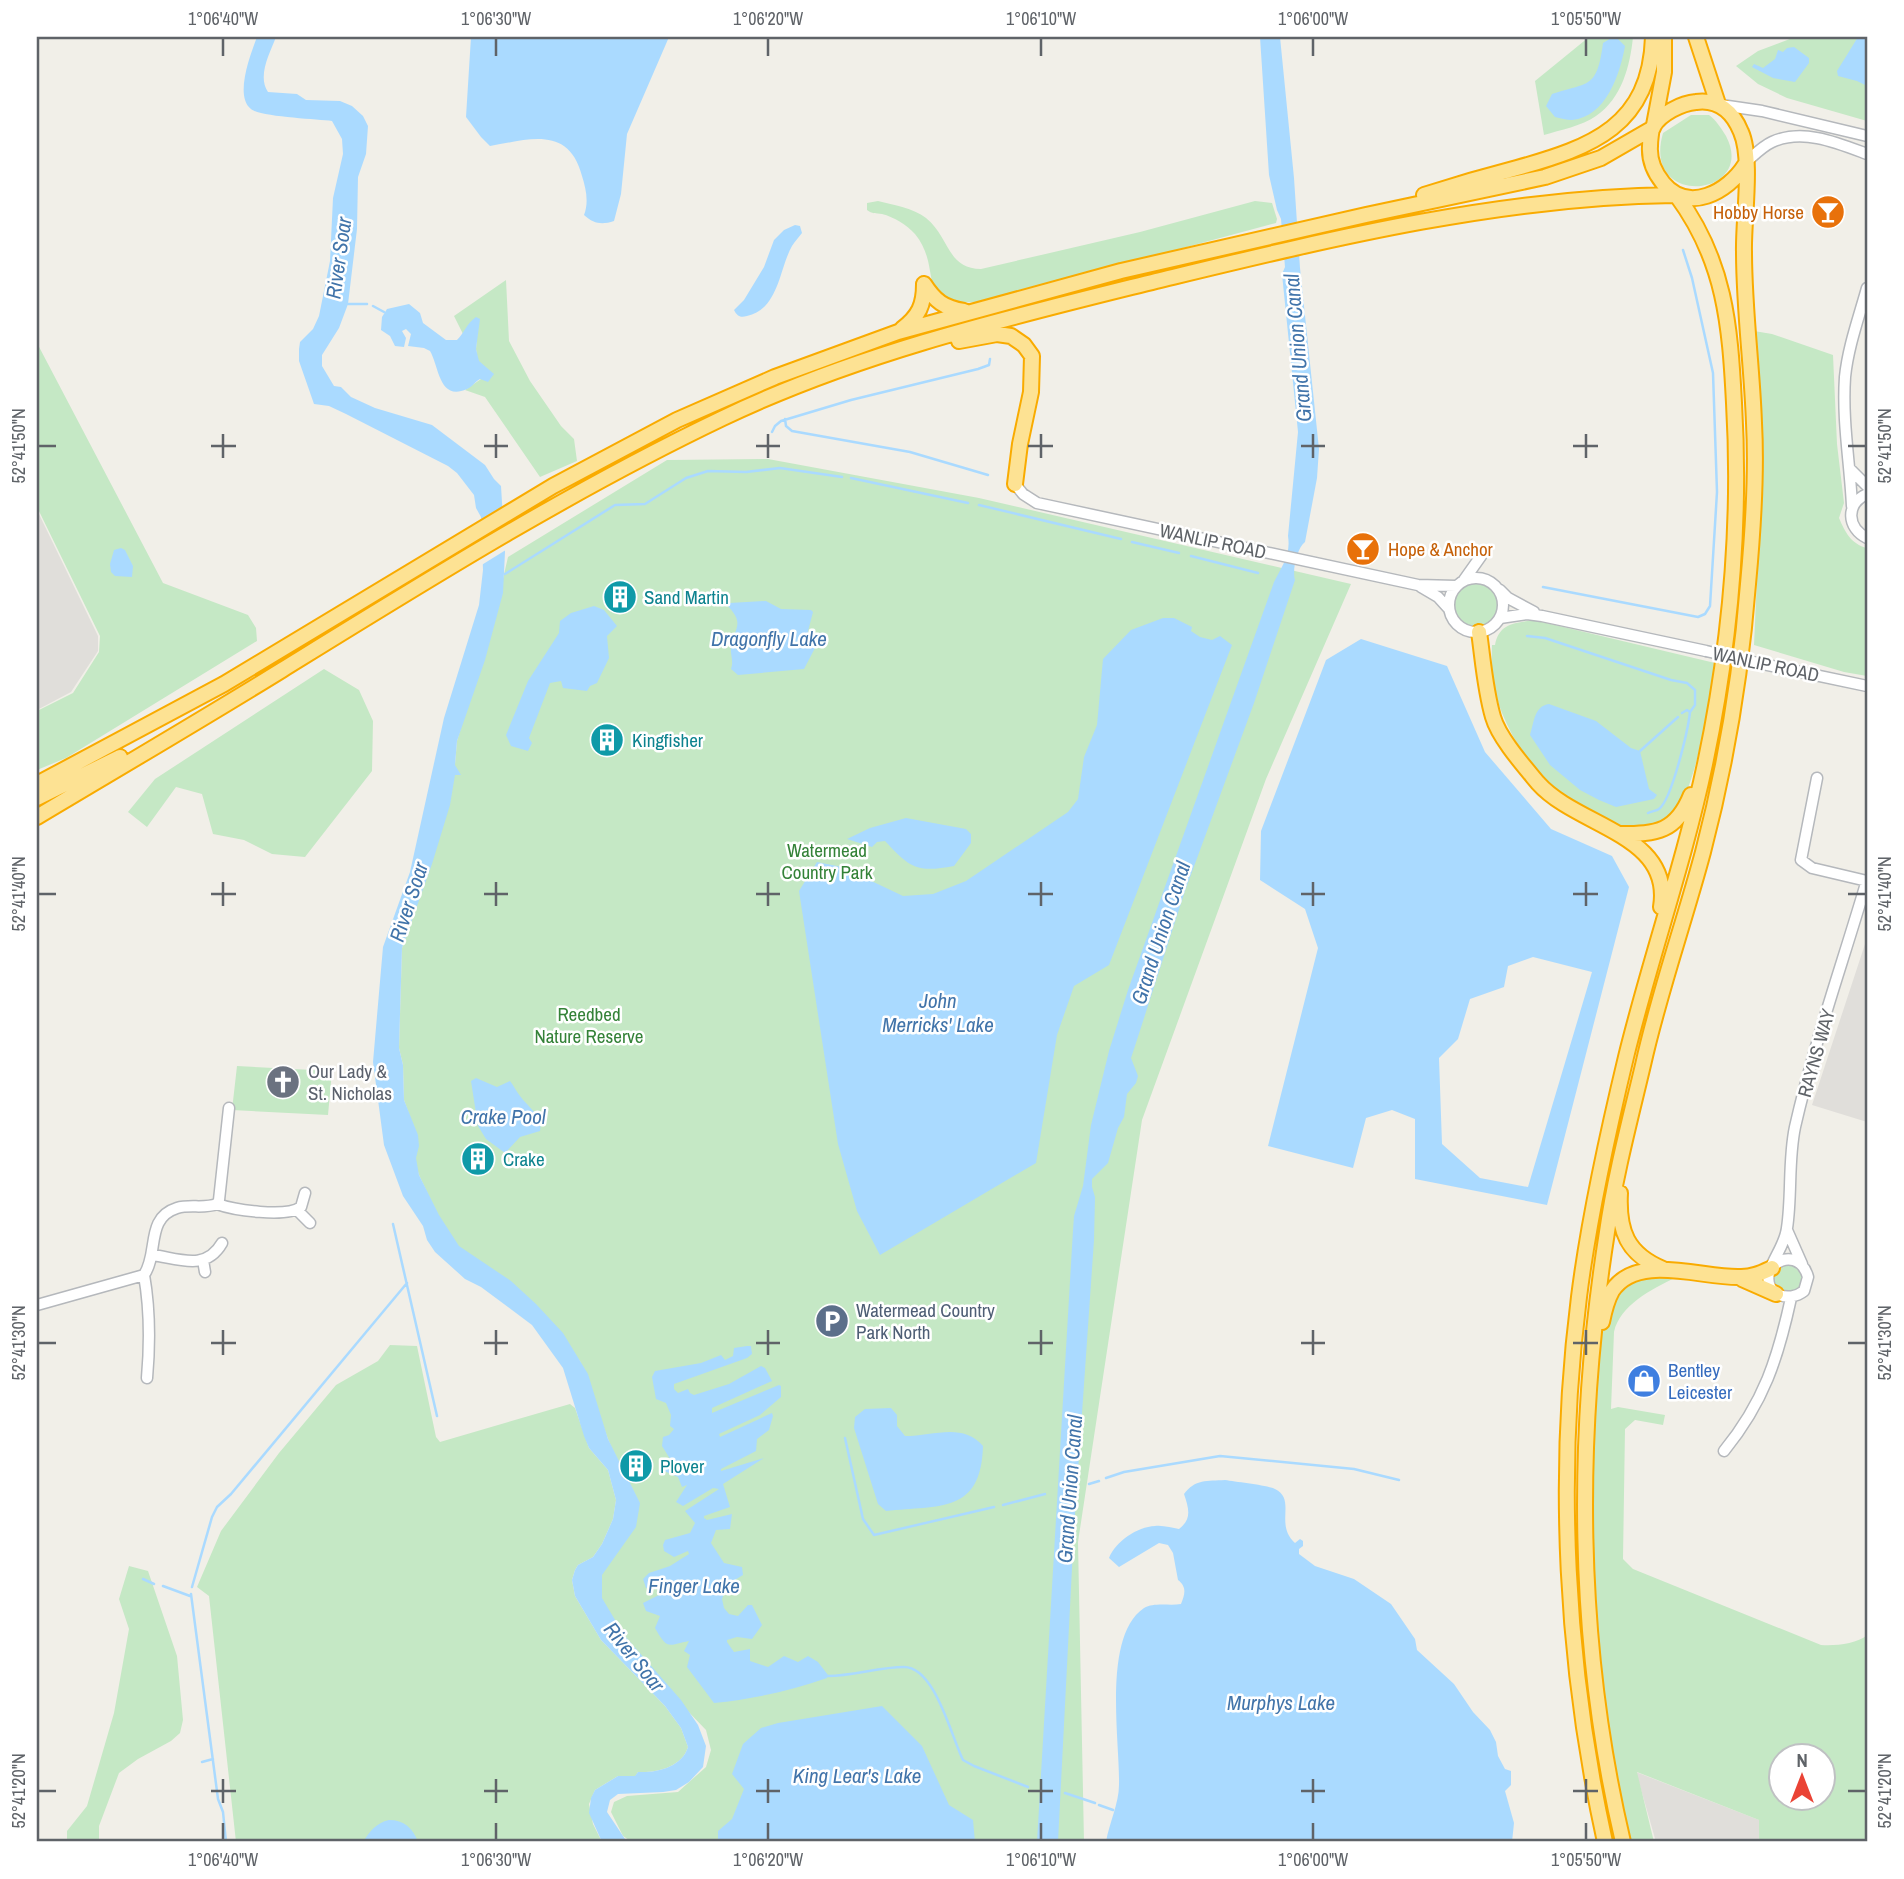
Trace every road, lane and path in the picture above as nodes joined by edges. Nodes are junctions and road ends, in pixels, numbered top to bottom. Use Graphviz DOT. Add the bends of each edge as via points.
graph roads {
  1 [pos="1653,37"];
  2 [pos="1664,37"];
  3 [pos="1696,37"];
  4 [pos="1719,104"];
  5 [pos="1653,126"];
  6 [pos="1867,136"];
  7 [pos="1867,155"];
  8 [pos="1746,163"];
  9 [pos="1675,195"];
  10 [pos="1366,215"];
  11 [pos="1867,288"];
  12 [pos="969,312"];
  13 [pos="898,332"];
  14 [pos="887,354"];
  15 [pos="1850,469"];
  16 [pos="1015,484"];
  17 [pos="1867,486"];
  18 [pos="1867,494"];
  19 [pos="1852,506"];
  20 [pos="1867,538"];
  21 [pos="1460,583"];
  22 [pos="1418,585"];
  23 [pos="1494,585"];
  24 [pos="1448,608"];
  25 [pos="1542,616"];
  26 [pos="1500,618"];
  27 [pos="1479,632"];
  28 [pos="1867,686"];
  29 [pos="213,712"];
  30 [pos="1704,766"];
  31 [pos="1817,778"];
  32 [pos="37,784"];
  33 [pos="37,798"];
  34 [pos="37,817"];
  35 [pos="1620,834"];
  36 [pos="1867,880"];
  37 [pos="1653,960"];
  38 [pos="229,1108"];
  39 [pos="1622,1159"];
  40 [pos="304,1193"];
  41 [pos="217,1204"];
  42 [pos="298,1210"];
  43 [pos="310,1223"];
  44 [pos="1787,1230"];
  45 [pos="222,1243"];
  46 [pos="153,1255"];
  47 [pos="202,1260"];
  48 [pos="1802,1264"];
  49 [pos="1772,1267"];
  50 [pos="1668,1270"];
  51 [pos="205,1272"];
  52 [pos="144,1275"];
  53 [pos="1739,1278"];
  54 [pos="1776,1294"];
  55 [pos="1791,1298"];
  56 [pos="37,1305"];
  57 [pos="1590,1368"];
  58 [pos="146,1378"];
  59 [pos="1724,1451"];
  60 [pos="1605,1842"];
  61 [pos="1623,1842"];
  1 -- 10 [label="highway" via="1653,59 1641,95 1602,137 1576,150"];
  2 -- 5 [label="highway" via="1664,72"];
  3 -- 4 [label="highway"];
  4 -- 5 [label="highway" via="1686,104"];
  4 -- 6 [label="street"];
  4 -- 8 [label="highway" via="1739,127"];
  5 -- 9 [label="highway" via="1652,164"];
  5 -- 10 [label="highway" via="1601,158 1558,173"];
  7 -- 8 [label="street" via="1812,137 1786,137 1769,143"];
  8 -- 9 [label="highway" via="1731,183 1713,194 1695,198"];
  8 -- 39 [label="highway" via="1744,253 1755,477 1744,638 1707,835 1644,1060"];
  9 -- 14 [label="highway" via="1508,207 1380,230 1004,319"];
  9 -- 30 [label="highway" via="1701,232 1713,262 1733,373 1737,477 1726,636"];
  10 -- 12 [label="highway" via="1121,271"];
  11 -- 15 [label="street" via="1845,376"];
  12 -- 13 [label="highway"];
  12 -- 13 [label="highway" via="943,306 924,284 922,306"];
  13 -- 32 [label="highway" via="775,377 677,420 553,486 224,684"];
  14 -- 16 [label="highway" via="997,334 1024,345 1032,356 1033,370"];
  14 -- 29 [label="highway" via="726,416 562,500"];
  15 -- 17 [label="street"];
  15 -- 19 [label="street"];
  16 -- 22 [label="street, WANLIP ROAD" via="1037,503"];
  18 -- 19 [label="street"];
  19 -- 20 [label="street" via="1852,526"];
  21 -- 22 [label="street, WANLIP ROAD"];
  21 -- 23 [label="street" via="1478,577"];
  21 -- 23 [label="street" via="1481,556"];
  21 -- 24 [label="street" via="1450,594"];
  22 -- 24 [label="street, WANLIP ROAD"];
  23 -- 25 [label="street, WANLIP ROAD"];
  23 -- 26 [label="street" via="1503,599"];
  24 -- 27 [label="street" via="1461,628"];
  25 -- 26 [label="street, WANLIP ROAD"];
  25 -- 28 [label="street, WANLIP ROAD, bridge"];
  26 -- 27 [label="street"];
  27 -- 35 [label="highway" via="1493,719 1515,754 1541,786 1575,813"];
  29 -- 33 [label="highway"];
  29 -- 34 [label="highway"];
  30 -- 35 [label="highway" via="1686,808 1669,827 1645,834"];
  30 -- 37 [label="highway"];
  31 -- 36 [label="street, RAYNS WAY" via="1801,860 1812,868"];
  35 -- 37 [label="highway" via="1648,856 1661,880 1663,897"];
  36 -- 44 [label="street, RAYNS WAY" via="1794,1129"];
  37 -- 60 [label="highway" via="1627,1055 1588,1236 1570,1397 1568,1549 1575,1646 1585,1736"];
  38 -- 41 [label="street"];
  39 -- 50 [label="highway" via="1621,1221 1627,1239 1646,1261"];
  39 -- 57 [label="highway" via="1607,1228"];
  40 -- 42 [label="street"];
  41 -- 42 [label="street"];
  41 -- 46 [label="street" via="170,1212 156,1226"];
  42 -- 43 [label="street"];
  44 -- 48 [label="street, RAYNS WAY"];
  44 -- 49 [label="street, RAYNS WAY"];
  45 -- 47 [label="street" via="216,1253"];
  46 -- 47 [label="street"];
  46 -- 52 [label="street"];
  47 -- 51 [label="street"];
  48 -- 49 [label="street" via="1785,1259"];
  48 -- 55 [label="street" via="1807,1283"];
  49 -- 53 [label="highway"];
  49 -- 54 [label="street" via="1769,1281"];
  50 -- 53 [label="highway"];
  50 -- 57 [label="highway" via="1629,1275 1611,1292"];
  52 -- 56 [label="street"];
  52 -- 58 [label="street" via="149,1348"];
  53 -- 54 [label="highway"];
  54 -- 55 [label="street"];
  55 -- 59 [label="street" via="1766,1388"];
  57 -- 61 [label="highway" via="1585,1433 1588,1598 1602,1734"];
}
